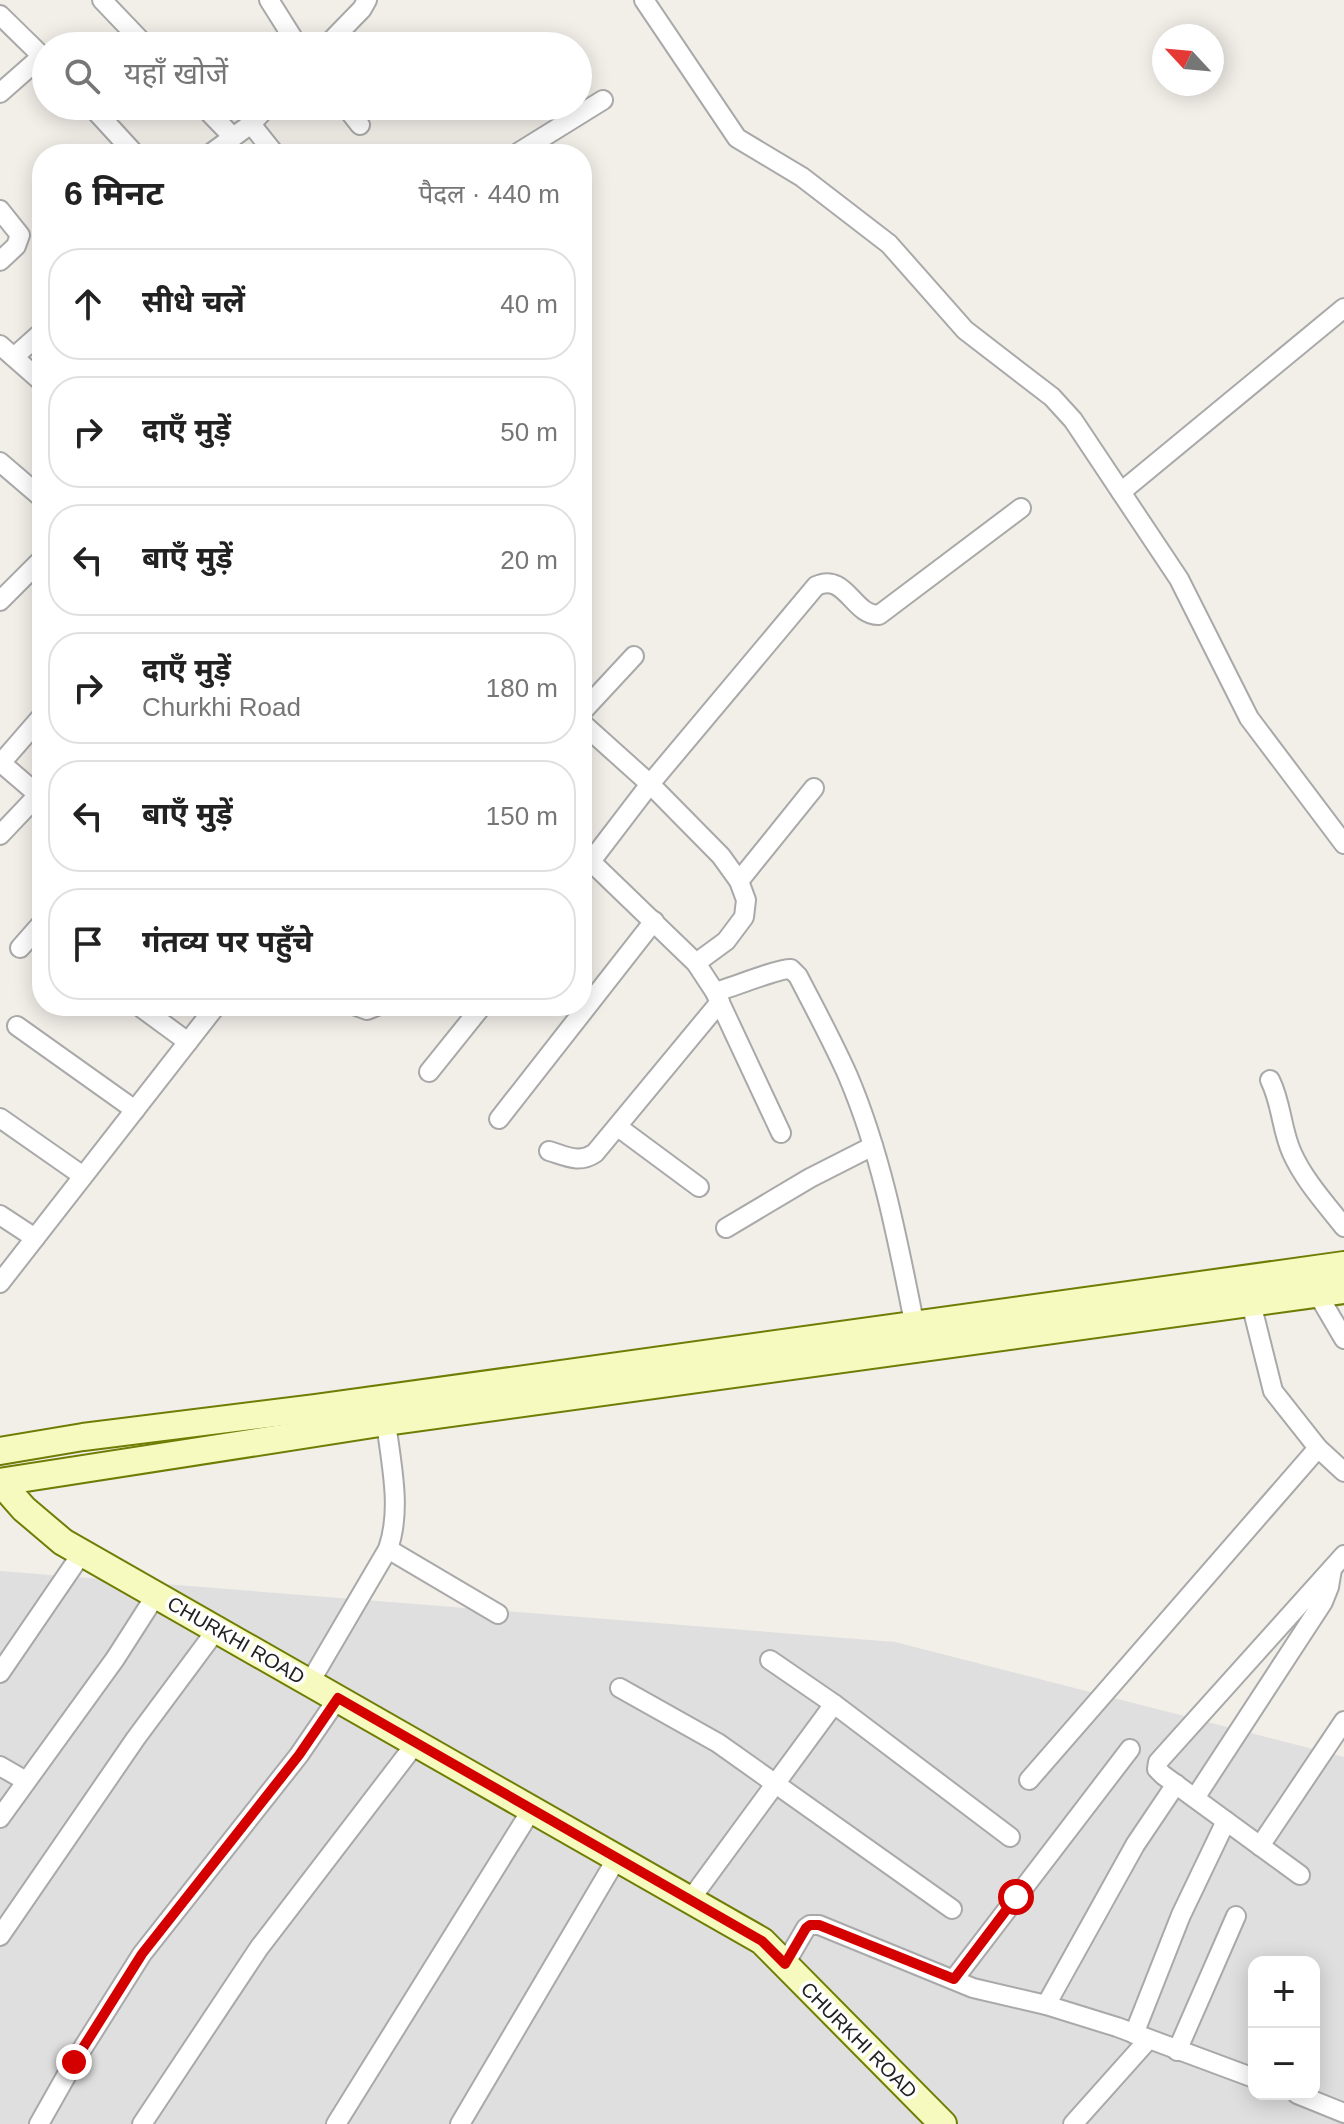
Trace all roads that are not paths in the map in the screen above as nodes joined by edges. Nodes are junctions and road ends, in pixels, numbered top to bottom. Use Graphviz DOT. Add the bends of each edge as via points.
graph roads {
  1 [pos="102,0"];
  2 [pos="269,0"];
  3 [pos="367,0"];
  4 [pos="644,0"];
  5 [pos="0,15"];
  6 [pos="133,32"];
  7 [pos="289,32"];
  8 [pos="340,32"];
  9 [pos="32,46"];
  10 [pos="32,68"];
  11 [pos="0,93"];
  12 [pos="603,100"];
  13 [pos="592,107"];
  14 [pos="104,120"];
  15 [pos="217,120"];
  16 [pos="255,120"];
  17 [pos="356,120"];
  18 [pos="571,120"];
  19 [pos="251,124"];
  20 [pos="360,125"];
  21 [pos="233,137"];
  22 [pos="126,144"];
  23 [pos="224,144"];
  24 [pos="267,144"];
  25 [pos="532,144"];
  26 [pos="0,210"];
  27 [pos="0,261"];
  28 [pos="1344,308"];
  29 [pos="32,337"];
  30 [pos="7,351"];
  31 [pos="32,373"];
  32 [pos="0,462"];
  33 [pos="32,489"];
  34 [pos="1121,492"];
  35 [pos="1021,508"];
  36 [pos="32,569"];
  37 [pos="0,601"];
  38 [pos="634,656"];
  39 [pos="592,701"];
  40 [pos="32,727"];
  41 [pos="592,732"];
  42 [pos="1,763"];
  43 [pos="650,784"];
  44 [pos="814,788"];
  45 [pos="32,790"];
  46 [pos="32,805"];
  47 [pos="0,835"];
  48 [pos="1344,844"];
  49 [pos="592,854"];
  50 [pos="592,868"];
  51 [pos="739,881"];
  52 [pos="654,921"];
  53 [pos="32,934"];
  54 [pos="20,948"];
  55 [pos="696,963"];
  56 [pos="717,997"];
  57 [pos="592,1000"];
  58 [pos="153,1016"];
  59 [pos="208,1016"];
  60 [pos="474,1016"];
  61 [pos="580,1016"];
  62 [pos="17,1026"];
  63 [pos="188,1042"];
  64 [pos="429,1072"];
  65 [pos="1270,1080"];
  66 [pos="135,1110"];
  67 [pos="0,1118"];
  68 [pos="499,1119"];
  69 [pos="618,1127"];
  70 [pos="781,1133"];
  71 [pos="873,1146"];
  72 [pos="549,1151"];
  73 [pos="83,1176"];
  74 [pos="699,1187"];
  75 [pos="0,1215"];
  76 [pos="1344,1227"];
  77 [pos="726,1228"];
  78 [pos="35,1238"];
  79 [pos="1344,1265"];
  80 [pos="0,1283"];
  81 [pos="1344,1290"];
  82 [pos="1317,1293"];
  83 [pos="1251,1303"];
  84 [pos="915,1327"];
  85 [pos="1344,1339"];
  86 [pos="386,1422"];
  87 [pos="1318,1448"];
  88 [pos="0,1451"];
  89 [pos="1344,1472"];
  90 [pos="0,1482"];
  91 [pos="388,1549"];
  92 [pos="82,1553"];
  93 [pos="1338,1562"];
  94 [pos="156,1595"];
  95 [pos="498,1614"];
  96 [pos="217,1629"];
  97 [pos="770,1660"];
  98 [pos="1,1669"];
  99 [pos="310,1682"];
  100 [pos="620,1688"];
  101 [pos="338,1698"];
  102 [pos="834,1704"];
  103 [pos="1344,1721"];
  104 [pos="416,1743"];
  105 [pos="1130,1749"];
  106 [pos="0,1766"];
  107 [pos="1029,1780"];
  108 [pos="26,1781"];
  109 [pos="775,1783"];
  110 [pos="1176,1784"];
  111 [pos="1195,1798"];
  112 [pos="532,1809"];
  113 [pos="0,1818"];
  114 [pos="1226,1821"];
  115 [pos="1010,1837"];
  116 [pos="1260,1846"];
  117 [pos="617,1858"];
  118 [pos="1300,1875"];
  119 [pos="690,1900"];
  120 [pos="952,1909"];
  121 [pos="1236,1916"];
  122 [pos="0,1936"];
  123 [pos="785,1964"];
  124 [pos="954,1979"];
  125 [pos="1046,2005"];
  126 [pos="1141,2037"];
  127 [pos="1177,2051"];
  128 [pos="1248,2076"];
  129 [pos="1312,2100"];
  130 [pos="1344,2113"];
  131 [pos="937,2122"];
  132 [pos="39,2124"];
  133 [pos="142,2124"];
  134 [pos="336,2124"];
  135 [pos="460,2124"];
  136 [pos="1073,2124"];
  1 -- 6 [label="street"];
  2 -- 7 [label="street"];
  3 -- 8 [label="street"];
  4 -- 34 [label="street" via="737,138 802,177 889,244 965,330 1052,397"];
  5 -- 9 [label="street"];
  10 -- 11 [label="street"];
  12 -- 13 [label="street"];
  14 -- 22 [label="street"];
  15 -- 21 [label="street"];
  16 -- 19 [label="street"];
  17 -- 20 [label="street"];
  18 -- 25 [label="street"];
  19 -- 21 [label="street"];
  19 -- 24 [label="street"];
  21 -- 23 [label="street"];
  26 -- 27 [label="street" via="20,235"];
  28 -- 34 [label="street"];
  29 -- 30 [label="street"];
  30 -- 31 [label="street"];
  32 -- 33 [label="street"];
  34 -- 48 [label="street" via="1179,579 1249,718"];
  35 -- 43 [label="street" via="879,615 865,611 834,583 816,586"];
  36 -- 37 [label="street"];
  38 -- 39 [label="street"];
  40 -- 42 [label="street"];
  41 -- 43 [label="street"];
  42 -- 45 [label="street"];
  43 -- 49 [label="street"];
  43 -- 51 [label="street"];
  44 -- 51 [label="street"];
  46 -- 47 [label="street"];
  50 -- 52 [label="street"];
  51 -- 55 [label="street" via="746,900 744,917 726,941"];
  52 -- 55 [label="street"];
  52 -- 57 [label="street"];
  53 -- 54 [label="street"];
  55 -- 56 [label="street"];
  56 -- 69 [label="street"];
  56 -- 70 [label="street"];
  56 -- 71 [label="street" via="791,969 848,1077"];
  58 -- 63 [label="street"];
  59 -- 63 [label="street"];
  60 -- 64 [label="street"];
  61 -- 68 [label="street"];
  62 -- 66 [label="street"];
  63 -- 66 [label="street"];
  65 -- 76 [label="street" via="1293,1156"];
  66 -- 73 [label="street"];
  67 -- 73 [label="street"];
  69 -- 72 [label="street" via="586,1159"];
  69 -- 74 [label="street"];
  71 -- 77 [label="street"];
  71 -- 84 [label="street"];
  73 -- 78 [label="street"];
  75 -- 78 [label="street"];
  78 -- 80 [label="street"];
  79 -- 84 [label="street"];
  81 -- 82 [label="street"];
  82 -- 83 [label="street"];
  82 -- 85 [label="street"];
  83 -- 86 [label="street"];
  83 -- 87 [label="street" via="1273,1391"];
  84 -- 88 [label="street"];
  86 -- 90 [label="street"];
  86 -- 91 [label="street" via="396,1512"];
  87 -- 89 [label="street"];
  87 -- 107 [label="street"];
  90 -- 92 [label="street, CHURKHI ROAD" via="42,1526"];
  91 -- 95 [label="street"];
  91 -- 99 [label="street"];
  92 -- 94 [label="street, CHURKHI ROAD"];
  92 -- 98 [label="street"];
  93 -- 110 [label="street" via="1162,1756 1157,1769"];
  93 -- 111 [label="street" via="1323,1602"];
  94 -- 96 [label="street, CHURKHI ROAD"];
  94 -- 108 [label="street"];
  96 -- 99 [label="street, CHURKHI ROAD"];
  96 -- 122 [label="street"];
  97 -- 102 [label="street"];
  99 -- 101 [label="street, CHURKHI ROAD"];
  100 -- 109 [label="street" via="718,1743"];
  101 -- 104 [label="street, CHURKHI ROAD"];
  101 -- 132 [label="street" via="142,1954"];
  102 -- 109 [label="street"];
  102 -- 115 [label="street"];
  103 -- 116 [label="street"];
  104 -- 112 [label="street, CHURKHI ROAD"];
  104 -- 133 [label="street" via="259,1948"];
  105 -- 124 [label="street"];
  106 -- 108 [label="street"];
  108 -- 113 [label="street"];
  109 -- 119 [label="street"];
  109 -- 120 [label="street"];
  110 -- 111 [label="street"];
  110 -- 125 [label="street" via="1135,1845"];
  111 -- 114 [label="street"];
  112 -- 117 [label="street, CHURKHI ROAD"];
  112 -- 134 [label="street"];
  114 -- 116 [label="street"];
  114 -- 126 [label="street" via="1181,1915"];
  116 -- 118 [label="street"];
  117 -- 119 [label="street, CHURKHI ROAD"];
  117 -- 135 [label="street"];
  119 -- 123 [label="street, CHURKHI ROAD" via="762,1941"];
  121 -- 127 [label="street"];
  123 -- 124 [label="street" via="806,1928 819,1925"];
  123 -- 131 [label="street, CHURKHI ROAD"];
  124 -- 125 [label="street"];
  125 -- 126 [label="street"];
  126 -- 127 [label="street"];
  126 -- 136 [label="street"];
  127 -- 128 [label="street"];
  129 -- 130 [label="street"];
}
